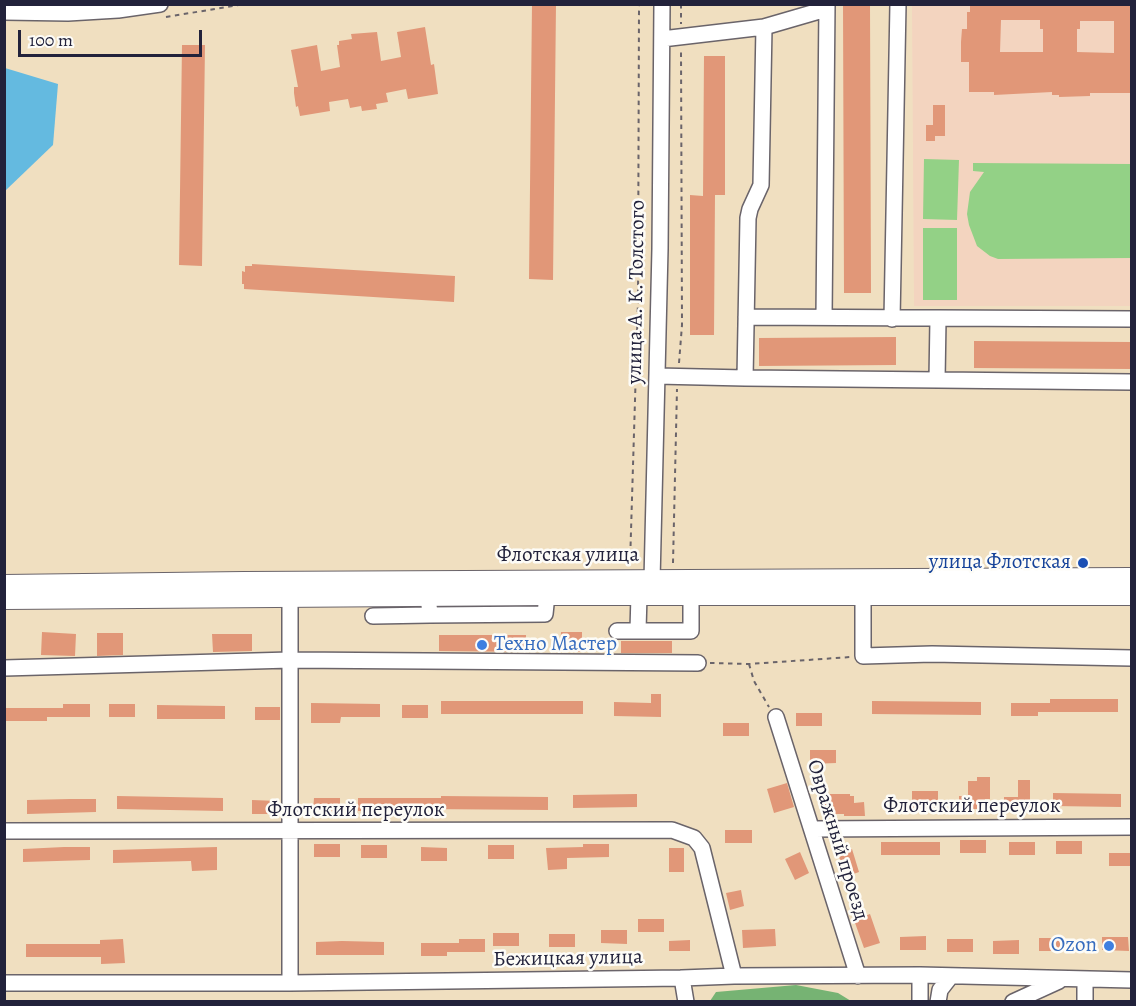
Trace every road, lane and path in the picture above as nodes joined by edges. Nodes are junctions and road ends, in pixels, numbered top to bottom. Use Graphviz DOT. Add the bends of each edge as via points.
graph roads {
  1 [pos="245,4"];
  2 [pos="639,4"];
  3 [pos="662,4"];
  4 [pos="681,4"];
  5 [pos="898,4"];
  6 [pos="827,7"];
  7 [pos="162,11"];
  8 [pos="4,12"];
  9 [pos="764,27"];
  10 [pos="681,38"];
  11 [pos="662,39"];
  12 [pos="746,317"];
  13 [pos="824,317"];
  14 [pos="892,319"];
  15 [pos="938,319"];
  16 [pos="1131,319"];
  17 [pos="657,376"];
  18 [pos="678,377"];
  19 [pos="745,378"];
  20 [pos="937,380"];
  21 [pos="1131,382"];
  22 [pos="672,572"];
  23 [pos="630,573"];
  24 [pos="1131,578"];
  25 [pos="652,580"];
  26 [pos="4,585"];
  27 [pos="691,587"];
  28 [pos="639,595"];
  29 [pos="863,595"];
  30 [pos="1131,595"];
  31 [pos="290,596"];
  32 [pos="4,599"];
  33 [pos="429,605"];
  34 [pos="373,616"];
  35 [pos="617,630"];
  36 [pos="638,630"];
  37 [pos="863,656"];
  38 [pos="1131,658"];
  39 [pos="290,660"];
  40 [pos="698,663"];
  41 [pos="749,664"];
  42 [pos="4,668"];
  43 [pos="776,717"];
  44 [pos="1131,827"];
  45 [pos="812,829"];
  46 [pos="4,831"];
  47 [pos="290,832"];
  48 [pos="920,975"];
  49 [pos="734,976"];
  50 [pos="858,976"];
  51 [pos="951,976"];
  52 [pos="682,978"];
  53 [pos="1064,978"];
  54 [pos="1085,979"];
  55 [pos="1131,980"];
  56 [pos="4,983"];
  57 [pos="290,983"];
  58 [pos="686,1002"];
  59 [pos="920,1002"];
  60 [pos="938,1002"];
  61 [pos="1013,1002"];
  62 [pos="1085,1002"];
  1 -- 7 [label="path"];
  2 -- 23 [label="path" via="638,302"];
  3 -- 11 [label="street, улица А. К. Толстого"];
  4 -- 10 [label="path"];
  5 -- 14 [label="street"];
  6 -- 9 [label="street"];
  6 -- 13 [label="street"];
  7 -- 8 [label="street"];
  9 -- 10 [label="street"];
  9 -- 12 [label="street" via="761,185 748,218"];
  10 -- 11 [label="street"];
  10 -- 18 [label="path" via="682,324"];
  11 -- 17 [label="street, улица А. К. Толстого"];
  12 -- 13 [label="street"];
  12 -- 19 [label="street"];
  13 -- 14 [label="street"];
  14 -- 15 [label="street"];
  15 -- 16 [label="street"];
  15 -- 20 [label="street"];
  17 -- 18 [label="street"];
  17 -- 25 [label="street, улица А. К. Толстого"];
  18 -- 19 [label="street"];
  18 -- 22 [label="path"];
  19 -- 20 [label="street"];
  20 -- 21 [label="street"];
  24 -- 27 [label="main road, Флотская улица"];
  25 -- 26 [label="main road, Флотская улица"];
  25 -- 27 [label="main road, Флотская улица"];
  27 -- 28 [label="main road, Флотская улица"];
  27 -- 29 [label="main road, Флотская улица"];
  27 -- 36 [label="street" via="692,631"];
  28 -- 33 [label="main road, Флотская улица" via="547,595"];
  28 -- 36 [label="street"];
  29 -- 30 [label="main road, Флотская улица"];
  29 -- 37 [label="street"];
  31 -- 32 [label="main road, Флотская улица"];
  31 -- 33 [label="main road, Флотская улица"];
  31 -- 39 [label="street"];
  33 -- 34 [label="street"];
  35 -- 36 [label="street"];
  37 -- 38 [label="street"];
  37 -- 41 [label="path"];
  39 -- 40 [label="street"];
  39 -- 42 [label="street"];
  39 -- 47 [label="street"];
  40 -- 41 [label="path"];
  41 -- 43 [label="path" via="763,700"];
  43 -- 45 [label="street, Овражный проезд"];
  44 -- 45 [label="street, Флотский переулок"];
  45 -- 50 [label="street, Овражный проезд"];
  46 -- 47 [label="street, Флотский переулок"];
  47 -- 49 [label="street, Флотский переулок" via="672,830 694,838 702,848"];
  47 -- 57 [label="street"];
  48 -- 50 [label="street, Бежицкая улица"];
  48 -- 51 [label="street, Бежицкая улица"];
  48 -- 59 [label="street"];
  49 -- 50 [label="street, Бежицкая улица"];
  49 -- 52 [label="street, Бежицкая улица"];
  51 -- 53 [label="street, Бежицкая улица"];
  51 -- 60 [label="street" via="940,990"];
  52 -- 57 [label="street, Бежицкая улица"];
  52 -- 58 [label="street"];
  53 -- 54 [label="street, Бежицкая улица"];
  53 -- 61 [label="street"];
  54 -- 55 [label="street, Бежицкая улица"];
  54 -- 62 [label="street"];
  56 -- 57 [label="street, Бежицкая улица"];
}
